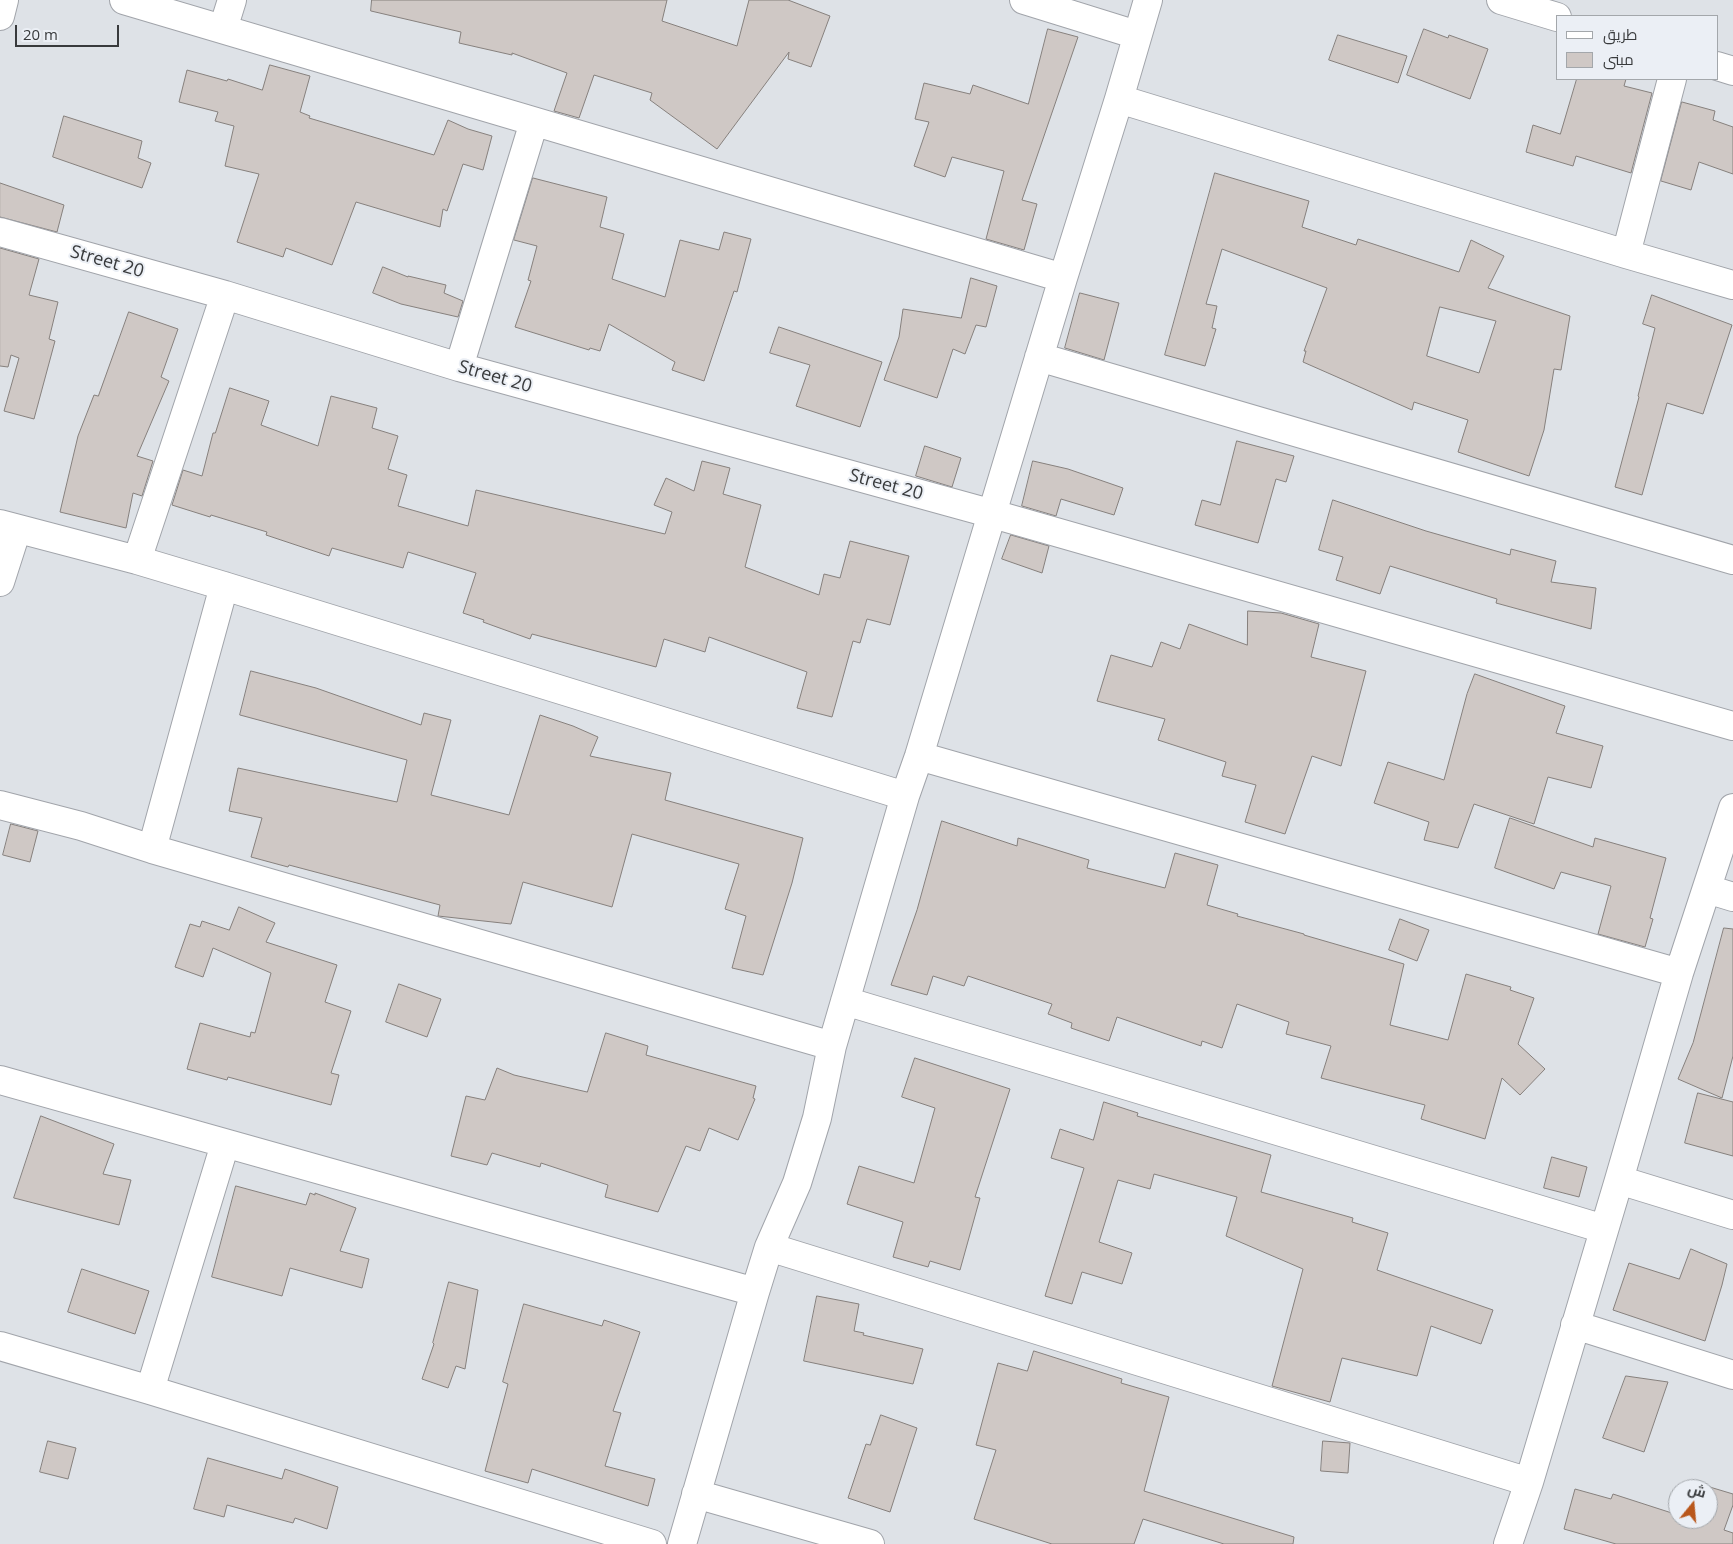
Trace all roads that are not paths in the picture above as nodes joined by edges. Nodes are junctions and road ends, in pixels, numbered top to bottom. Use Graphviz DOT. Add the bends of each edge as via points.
graph roads {
  1 [pos="4,0"];
  2 [pos="124,0"];
  3 [pos="232,0"];
  4 [pos="1024,0"];
  5 [pos="1148,0"];
  6 [pos="1501,0"];
  7 [pos="0,16"];
  8 [pos="1556,17"];
  9 [pos="223,29"];
  10 [pos="1137,36"];
  11 [pos="1718,66"];
  12 [pos="1733,71"];
  13 [pos="1672,80"];
  14 [pos="1119,99"];
  15 [pos="534,122"];
  16 [pos="0,232"];
  17 [pos="1626,254"];
  18 [pos="1062,278"];
  19 [pos="1733,285"];
  20 [pos="225,295"];
  21 [pos="1039,357"];
  22 [pos="459,367"];
  23 [pos="992,514"];
  24 [pos="8,527"];
  25 [pos="137,560"];
  26 [pos="1733,560"];
  27 [pos="0,582"];
  28 [pos="224,586"];
  29 [pos="1733,726"];
  30 [pos="918,756"];
  31 [pos="905,796"];
  32 [pos="0,805"];
  33 [pos="1733,808"];
  34 [pos="152,849"];
  35 [pos="1707,889"];
  36 [pos="1733,896"];
  37 [pos="1679,972"];
  38 [pos="845,1001"];
  39 [pos="832,1046"];
  40 [pos="0,1080"];
  41 [pos="225,1144"];
  42 [pos="1619,1180"];
  43 [pos="1733,1215"];
  44 [pos="1604,1229"];
  45 [pos="769,1246"];
  46 [pos="755,1292"];
  47 [pos="1575,1325"];
  48 [pos="0,1346"];
  49 [pos="1733,1375"];
  50 [pos="150,1390"];
  51 [pos="1528,1482"];
  52 [pos="696,1494"];
  53 [pos="652,1544"];
  54 [pos="682,1544"];
  55 [pos="870,1544"];
  56 [pos="1508,1544"];
  1 -- 7 [label="street"];
  2 -- 9 [label="street"];
  3 -- 9 [label="street"];
  4 -- 10 [label="street"];
  5 -- 10 [label="street"];
  6 -- 8 [label="street"];
  9 -- 15 [label="street"];
  10 -- 14 [label="street"];
  11 -- 12 [label="street"];
  13 -- 17 [label="street"];
  14 -- 17 [label="street"];
  14 -- 18 [label="street"];
  15 -- 18 [label="street"];
  15 -- 22 [label="street"];
  16 -- 20 [label="street, Street 20"];
  17 -- 19 [label="street"];
  18 -- 21 [label="street"];
  20 -- 22 [label="street, Street 20"];
  20 -- 25 [label="street"];
  21 -- 23 [label="street"];
  21 -- 26 [label="street"];
  22 -- 23 [label="street, Street 20"];
  23 -- 29 [label="street, Street 20"];
  23 -- 30 [label="street"];
  24 -- 25 [label="street"];
  24 -- 27 [label="street"];
  25 -- 28 [label="street"];
  28 -- 31 [label="street"];
  28 -- 34 [label="street"];
  30 -- 31 [label="street"];
  30 -- 37 [label="street"];
  31 -- 38 [label="street"];
  32 -- 34 [label="street"];
  33 -- 35 [label="street"];
  34 -- 39 [label="street"];
  35 -- 36 [label="street"];
  35 -- 37 [label="street"];
  37 -- 42 [label="street"];
  38 -- 39 [label="street"];
  38 -- 44 [label="street"];
  39 -- 45 [label="street" via="817,1118 797,1183"];
  40 -- 41 [label="street"];
  41 -- 46 [label="street"];
  41 -- 50 [label="street"];
  42 -- 43 [label="street"];
  42 -- 44 [label="street"];
  44 -- 47 [label="street"];
  45 -- 46 [label="street"];
  45 -- 51 [label="street"];
  46 -- 52 [label="street"];
  47 -- 49 [label="street"];
  47 -- 51 [label="street"];
  48 -- 50 [label="street"];
  50 -- 53 [label="street"];
  51 -- 56 [label="street"];
  52 -- 54 [label="street"];
  52 -- 55 [label="street"];
}
